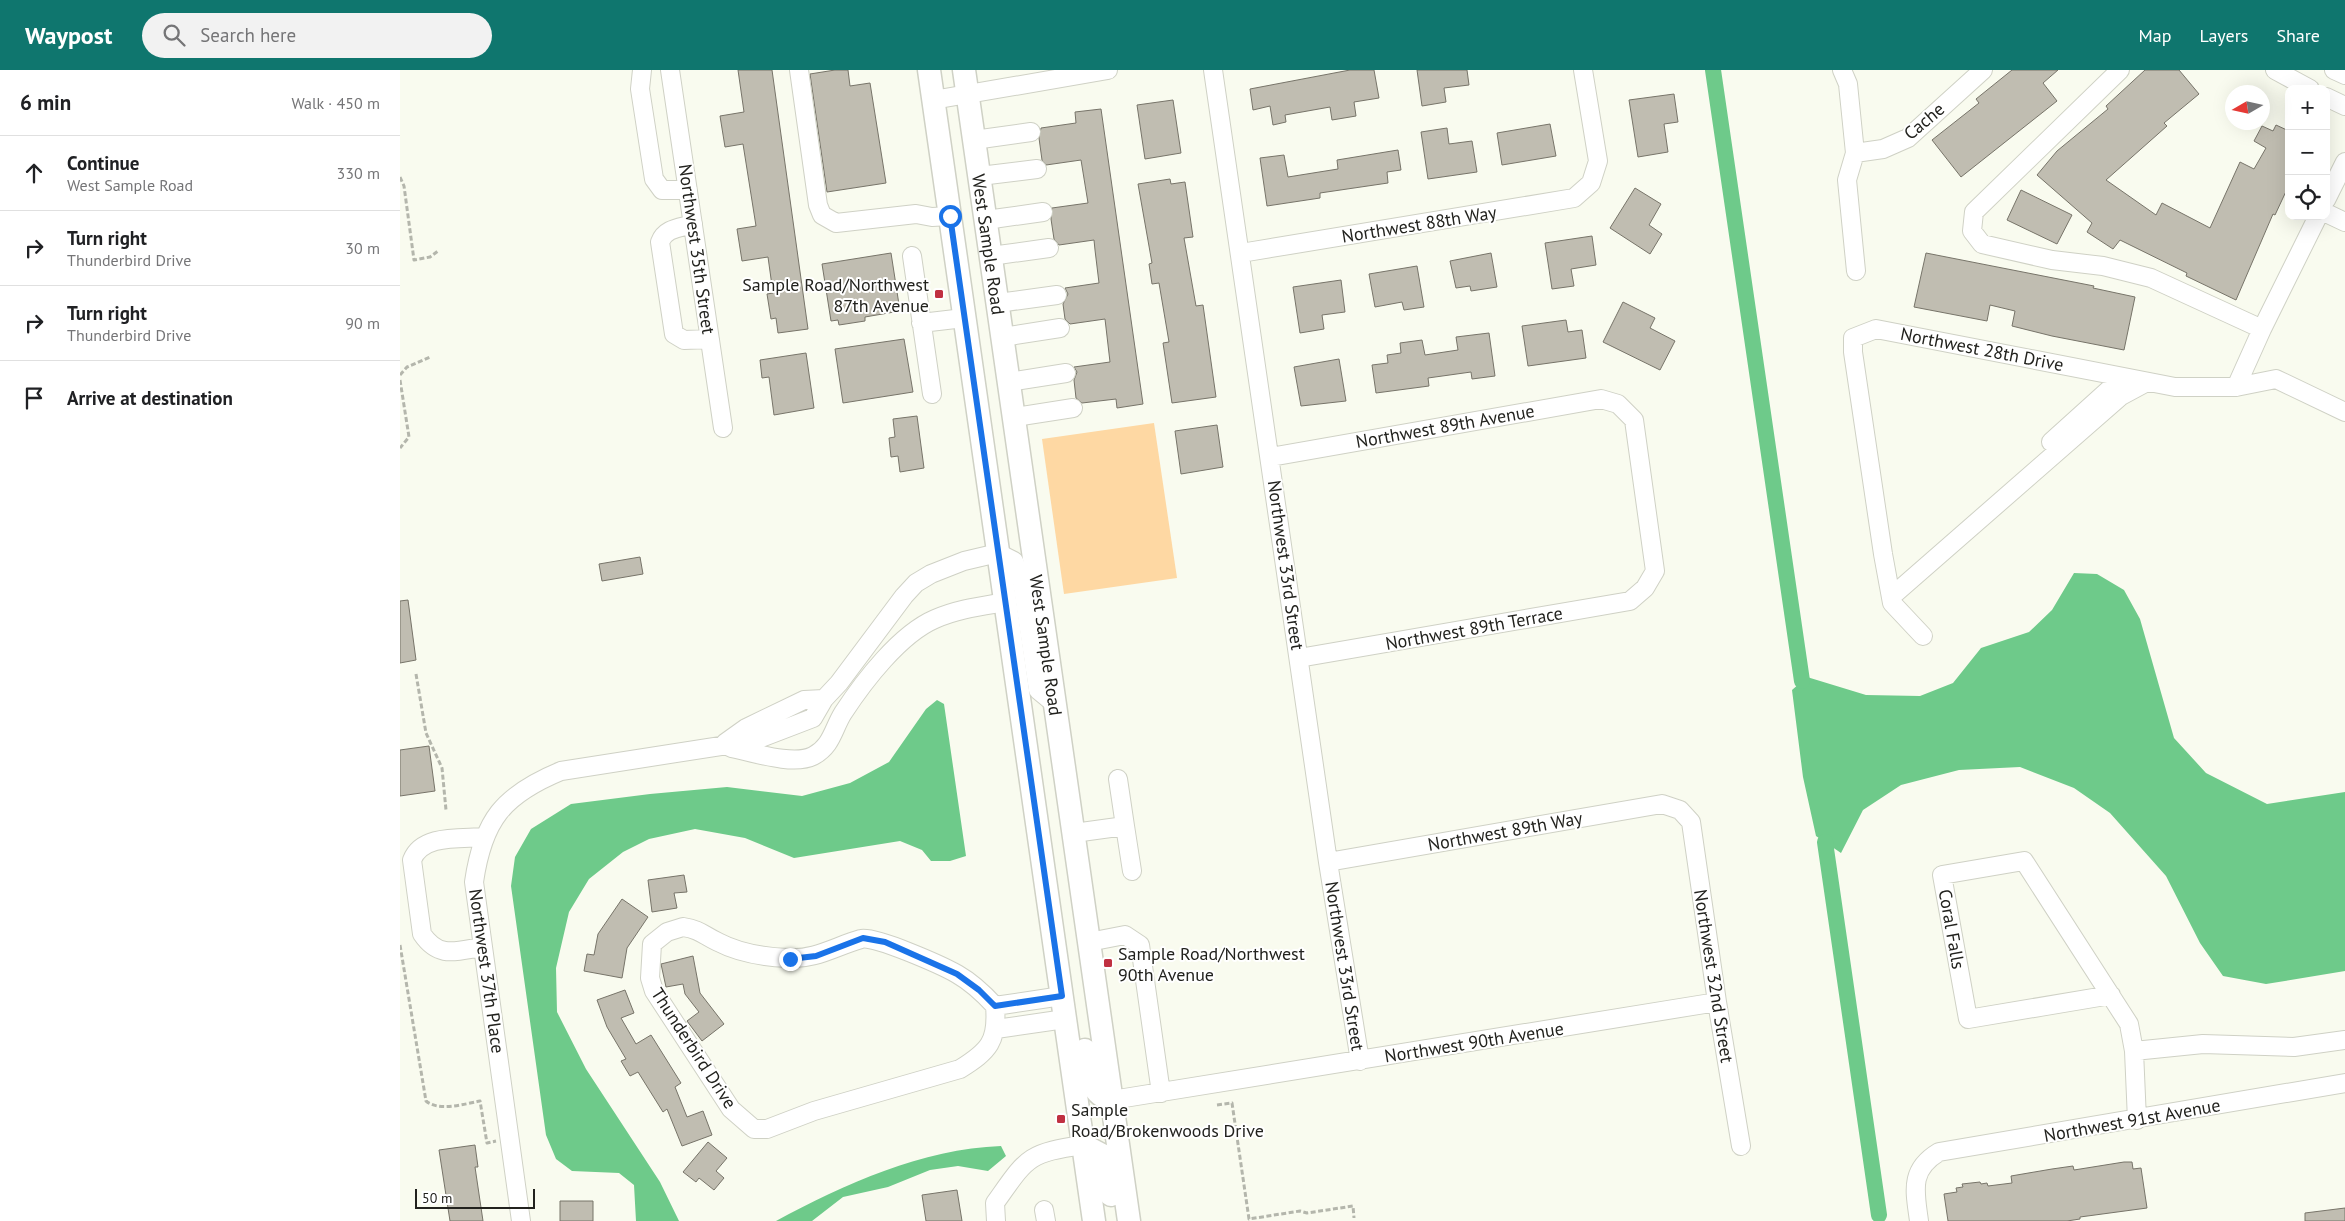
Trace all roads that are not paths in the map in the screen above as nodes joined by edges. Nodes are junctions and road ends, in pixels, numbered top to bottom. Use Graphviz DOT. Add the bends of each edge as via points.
graph roads {
  1 [pos="642,70"];
  2 [pos="670,70"];
  3 [pos="798,70"];
  4 [pos="928,70"];
  5 [pos="964,70"];
  6 [pos="1108,70"];
  7 [pos="1214,70"];
  8 [pos="1583,70"];
  9 [pos="1842,70"];
  10 [pos="1983,70"];
  11 [pos="2120,70"];
  12 [pos="2274,70"];
  13 [pos="2334,70"];
  14 [pos="2345,75"];
  15 [pos="2302,85"];
  16 [pos="968,94"];
  17 [pos="2330,99"];
  18 [pos="933,100"];
  19 [pos="2345,106"];
  20 [pos="1032,132"];
  21 [pos="974,140"];
  22 [pos="1855,153"];
  23 [pos="2345,162"];
  24 [pos="1037,169"];
  25 [pos="980,176"];
  26 [pos="688,190"];
  27 [pos="2330,192"];
  28 [pos="1043,212"];
  29 [pos="2330,214"];
  30 [pos="950,216"];
  31 [pos="986,220"];
  32 [pos="2316,220"];
  33 [pos="2345,222"];
  34 [pos="693,224"];
  35 [pos="1049,248"];
  36 [pos="1241,253"];
  37 [pos="912,256"];
  38 [pos="991,256"];
  39 [pos="1856,271"];
  40 [pos="1057,295"];
  41 [pos="998,303"];
  42 [pos="964,318"];
  43 [pos="922,323"];
  44 [pos="1060,328"];
  45 [pos="2262,329"];
  46 [pos="1003,337"];
  47 [pos="710,339"];
  48 [pos="1066,373"];
  49 [pos="2123,377"];
  50 [pos="1009,382"];
  51 [pos="2147,382"];
  52 [pos="2236,386"];
  53 [pos="932,394"];
  54 [pos="1073,408"];
  55 [pos="2345,412"];
  56 [pos="1014,417"];
  57 [pos="723,428"];
  58 [pos="1271,457"];
  59 [pos="998,553"];
  60 [pos="1645,588"];
  61 [pos="1890,592"];
  62 [pos="1005,602"];
  63 [pos="1924,636"];
  64 [pos="1299,658"];
  65 [pos="824,699"];
  66 [pos="1055,704"];
  67 [pos="842,715"];
  68 [pos="720,746"];
  69 [pos="1118,779"];
  70 [pos="1680,810"];
  71 [pos="1125,826"];
  72 [pos="1074,833"];
  73 [pos="484,837"];
  74 [pos="1328,862"];
  75 [pos="1132,871"];
  76 [pos="1047,890"];
  77 [pos="1089,942"];
  78 [pos="482,947"];
  79 [pos="2111,995"];
  80 [pos="1062,996"];
  81 [pos="1717,1002"];
  82 [pos="995,1006"];
  83 [pos="1065,1019"];
  84 [pos="996,1029"];
  85 [pos="2345,1040"];
  86 [pos="2134,1051"];
  87 [pos="1360,1061"];
  88 [pos="2345,1083"];
  89 [pos="1161,1093"];
  90 [pos="1112,1100"];
  91 [pos="2138,1120"];
  92 [pos="1083,1145"];
  93 [pos="1741,1146"];
  94 [pos="521,1221"];
  95 [pos="996,1221"];
  96 [pos="1094,1221"];
  97 [pos="1114,1221"];
  98 [pos="1129,1221"];
  99 [pos="1919,1221"];
  1 -- 26 [label="street" via="640,88 654,179 662,190"];
  2 -- 26 [label="street, Northwest 35th Street"];
  3 -- 30 [label="street" via="822,215 836,223 916,214"];
  4 -- 18 [label="main road, West Sample Road"];
  5 -- 16 [label="main road, West Sample Road"];
  6 -- 16 [label="street"];
  7 -- 36 [label="street, Northwest 33rd Street"];
  8 -- 36 [label="street, Northwest 88th Way" via="1598,161 1591,183 1574,198"];
  9 -- 22 [label="street" via="1848,84"];
  10 -- 22 [label="street, Cache" via="1908,138 1883,149"];
  11 -- 45 [label="street" via="1974,212 1972,231 1982,244 2151,278"];
  12 -- 15 [label="street"];
  13 -- 14 [label="street"];
  16 -- 18 [label="street"];
  16 -- 21 [label="main road, West Sample Road"];
  17 -- 19 [label="street"];
  18 -- 30 [label="main road, West Sample Road"];
  20 -- 21 [label="street"];
  21 -- 25 [label="main road, West Sample Road"];
  22 -- 39 [label="street" via="1846,180"];
  23 -- 27 [label="street"];
  24 -- 25 [label="street"];
  25 -- 31 [label="main road, West Sample Road"];
  26 -- 34 [label="street, Northwest 35th Street"];
  28 -- 31 [label="street"];
  29 -- 33 [label="street"];
  30 -- 42 [label="main road, West Sample Road"];
  31 -- 38 [label="main road, West Sample Road"];
  32 -- 45 [label="street"];
  34 -- 47 [label="street, Northwest 35th Street"];
  34 -- 47 [label="street" via="669,230 660,242 674,334 684,340"];
  35 -- 38 [label="street"];
  36 -- 58 [label="street, Northwest 33rd Street"];
  37 -- 43 [label="street"];
  38 -- 41 [label="main road, West Sample Road"];
  40 -- 41 [label="street"];
  41 -- 46 [label="main road, West Sample Road"];
  42 -- 43 [label="street"];
  42 -- 59 [label="main road, West Sample Road"];
  43 -- 53 [label="street"];
  44 -- 46 [label="street"];
  45 -- 52 [label="street"];
  46 -- 50 [label="main road, West Sample Road"];
  47 -- 57 [label="street, Northwest 35th Street"];
  48 -- 50 [label="street"];
  49 -- 51 [label="street, Northwest 28th Drive"];
  49 -- 61 [label="street"];
  49 -- 61 [label="street, Northwest 28th Drive" via="1876,329 1853,338 1852,352"];
  50 -- 56 [label="main road, West Sample Road"];
  51 -- 52 [label="street, Northwest 28th Drive" via="2176,387"];
  51 -- 61 [label="street" via="2121,396"];
  52 -- 55 [label="street, Northwest 28th Drive" via="2276,380"];
  54 -- 56 [label="street"];
  56 -- 66 [label="main road, West Sample Road"];
  58 -- 60 [label="street, Northwest 89th Avenue" via="1600,399 1618,404 1634,420 1655,571"];
  58 -- 64 [label="street, Northwest 33rd Street"];
  59 -- 62 [label="main road, West Sample Road"];
  59 -- 65 [label="street" via="944,567 916,583"];
  59 -- 66 [label="street" via="1014,561 1022,582 1038,690"];
  60 -- 64 [label="street, Northwest 89th Terrace" via="1630,601"];
  61 -- 63 [label="street, Northwest 28th Drive" via="1892,602"];
  62 -- 67 [label="street, Northwest 37th Place" via="949,614 920,626 892,651"];
  62 -- 76 [label="main road, West Sample Road"];
  64 -- 74 [label="street, Northwest 33rd Street"];
  65 -- 67 [label="street"];
  65 -- 68 [label="street, Northwest 37th Place" via="804,700 746,728"];
  66 -- 72 [label="main road, West Sample Road"];
  67 -- 68 [label="street, Northwest 37th Place" via="830,742 811,757 779,758"];
  68 -- 73 [label="street, Northwest 37th Place" via="561,771 534,783 510,800"];
  69 -- 71 [label="street"];
  70 -- 74 [label="street, Northwest 89th Way" via="1662,804"];
  70 -- 81 [label="street, Northwest 32nd Street" via="1691,822"];
  71 -- 72 [label="street"];
  71 -- 75 [label="street"];
  72 -- 77 [label="main road, West Sample Road"];
  73 -- 78 [label="street, Northwest 37th Place" via="474,882"];
  73 -- 78 [label="street" via="439,840 423,845 416,850 412,860 422,934 426,940 438,951 446,952"];
  74 -- 87 [label="street, Northwest 33rd Street"];
  76 -- 80 [label="main road, West Sample Road"];
  76 -- 90 [label="main road" via="1068,933 1089,1079 1098,1094"];
  77 -- 89 [label="street" via="1125,935 1140,945"];
  77 -- 90 [label="main road, West Sample Road"];
  78 -- 94 [label="street, Northwest 37th Place"];
  79 -- 79 [label="street, Coral Falls" via="2024,861 1942,875 1968,1019"];
  79 -- 86 [label="street, Coral Falls" via="2129,1024"];
  80 -- 82 [label="street"];
  80 -- 83 [label="main road, West Sample Road"];
  81 -- 87 [label="street, Northwest 90th Avenue"];
  81 -- 93 [label="street, Northwest 32nd Street"];
  82 -- 84 [label="street, Thunderbird Drive"];
  82 -- 84 [label="street, Thunderbird Drive" via="957,974 885,942 863,938 816,956 790,959 737,950 716,942 699,930 683,927 667,932 652,944 650,978 654,990 731,1109 754,1129 767,1128 814,1111 960,1069 990,1045"];
  83 -- 84 [label="street"];
  83 -- 92 [label="main road, West Sample Road"];
  85 -- 86 [label="street" via="2294,1047 2203,1044"];
  86 -- 91 [label="street, Coral Falls"];
  87 -- 89 [label="street, Northwest 90th Avenue"];
  88 -- 91 [label="street, Northwest 91st Avenue"];
  89 -- 90 [label="street, Northwest 90th Avenue"];
  90 -- 98 [label="main road, West Sample Road"];
  91 -- 99 [label="street, Northwest 91st Avenue" via="1939,1152 1916,1177"];
  92 -- 95 [label="street" via="1032,1157 995,1203"];
  92 -- 96 [label="main road, West Sample Road"];
  92 -- 97 [label="main road" via="1102,1155"];
}
